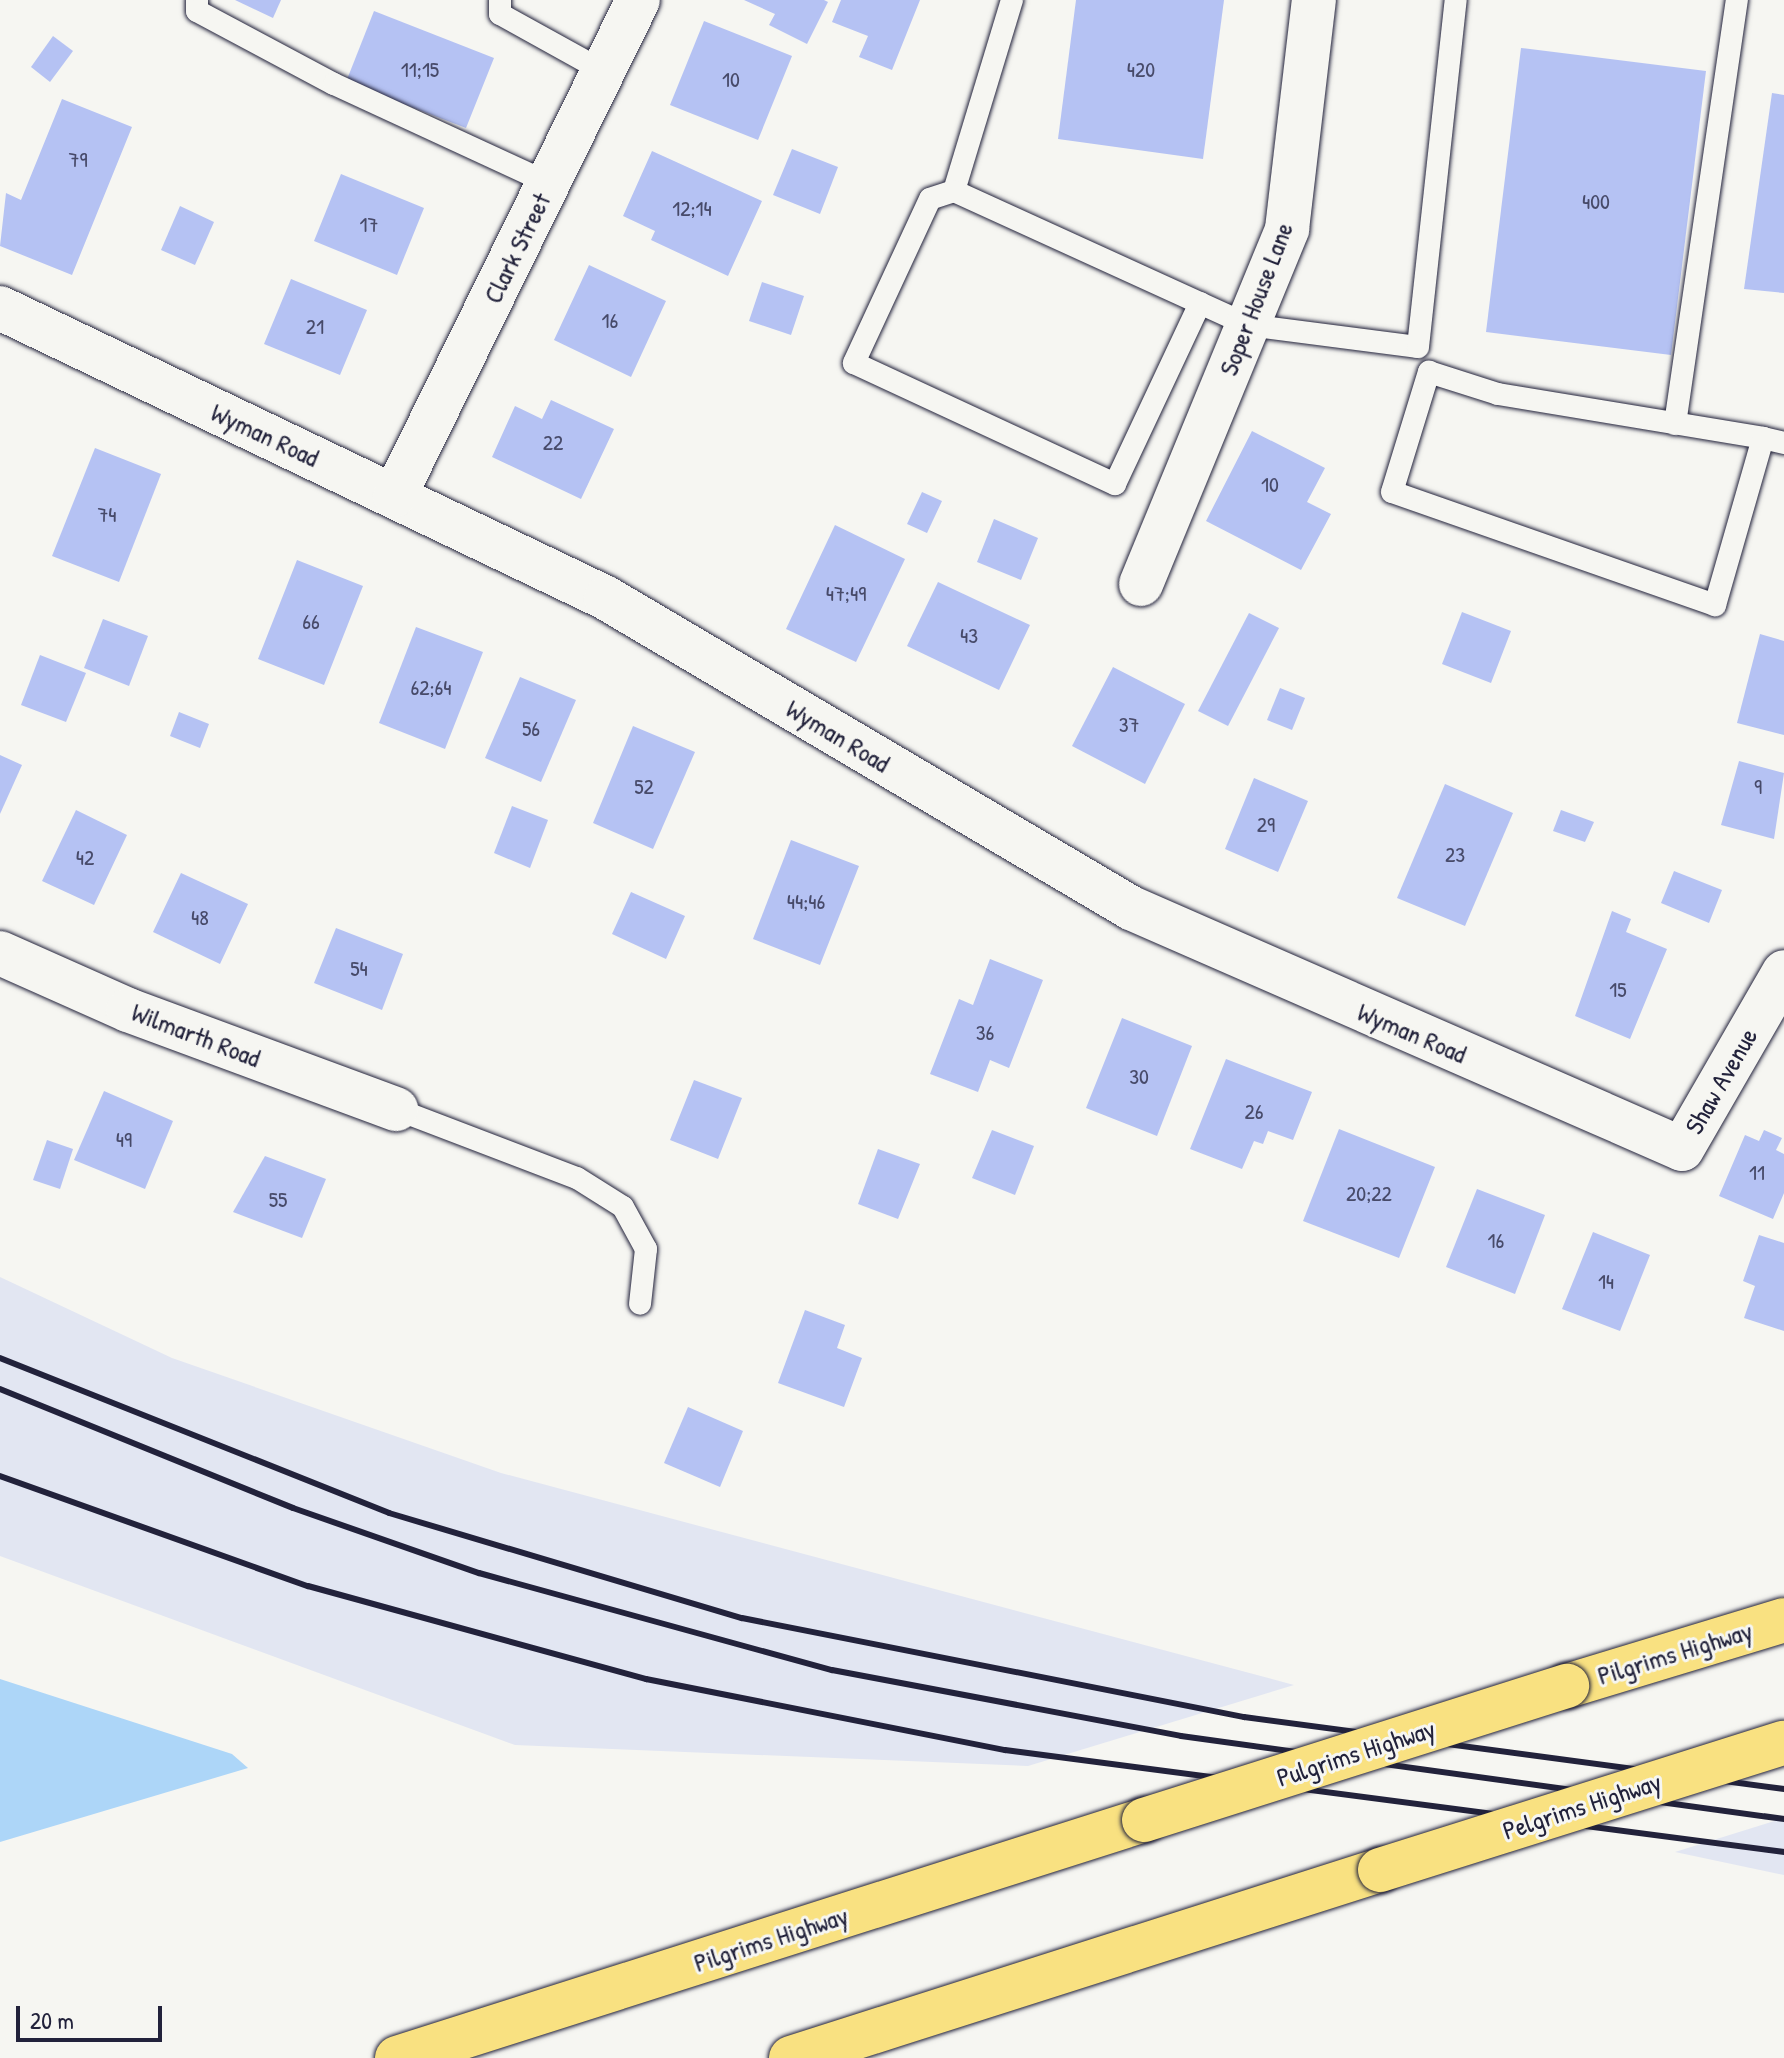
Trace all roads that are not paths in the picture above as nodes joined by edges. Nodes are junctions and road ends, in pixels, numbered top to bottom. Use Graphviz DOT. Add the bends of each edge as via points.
graph roads {
  1 [pos="197,0"];
  2 [pos="500,0"];
  3 [pos="638,0"];
  4 [pos="1012,0"];
  5 [pos="1314,0"];
  6 [pos="1456,0"];
  7 [pos="1737,0"];
  8 [pos="603,71"];
  9 [pos="548,183"];
  10 [pos="954,191"];
  11 [pos="1200,303"];
  12 [pos="0,308"];
  13 [pos="1248,325"];
  14 [pos="1418,347"];
  15 [pos="1429,372"];
  16 [pos="1675,424"];
  17 [pos="1774,440"];
  18 [pos="395,495"];
  19 [pos="1141,584"];
  20 [pos="0,953"];
  21 [pos="1784,972"];
  22 [pos="396,1109"];
  23 [pos="1682,1149"];
  24 [pos="640,1304"];
  25 [pos="1784,1620"];
  26 [pos="1567,1686"];
  27 [pos="1784,1743"];
  28 [pos="1144,1820"];
  29 [pos="397,2058"];
  30 [pos="791,2058"];
  1 -- 9 [label="lane" via="197,11 334,84"];
  2 -- 8 [label="lane" via="500,14"];
  3 -- 8 [label="street, Clark Street"];
  4 -- 10 [label="lane"];
  5 -- 13 [label="street, Soper House Lane" via="1287,229"];
  6 -- 14 [label="lane"];
  7 -- 16 [label="lane"];
  8 -- 9 [label="street, Clark Street"];
  9 -- 18 [label="street, Clark Street"];
  10 -- 11 [label="lane"];
  10 -- 11 [label="lane" via="930,199 854,363 1101,478 1115,484"];
  11 -- 13 [label="lane"];
  12 -- 18 [label="street, Wyman Road"];
  13 -- 14 [label="lane"];
  13 -- 19 [label="street, Soper House Lane"];
  14 -- 15 [label="lane"];
  15 -- 16 [label="lane" via="1498,394"];
  15 -- 17 [label="lane" via="1392,492 1715,605"];
  16 -- 17 [label="lane"];
  18 -- 23 [label="street, Wyman Road" via="606,598 1131,908"];
  20 -- 22 [label="street, Wilmarth Road" via="128,1010"];
  21 -- 23 [label="street, Shaw Avenue"];
  22 -- 24 [label="lane" via="577,1178 623,1207 646,1249"];
  25 -- 26 [label="highway, Pilgrims Highway"];
  26 -- 28 [label="highway, Pulgrims Highway, bridge"];
  27 -- 30 [label="highway, Pelgrims Highway, bridge"];
  28 -- 29 [label="highway, Pilgrims Highway"];
}
